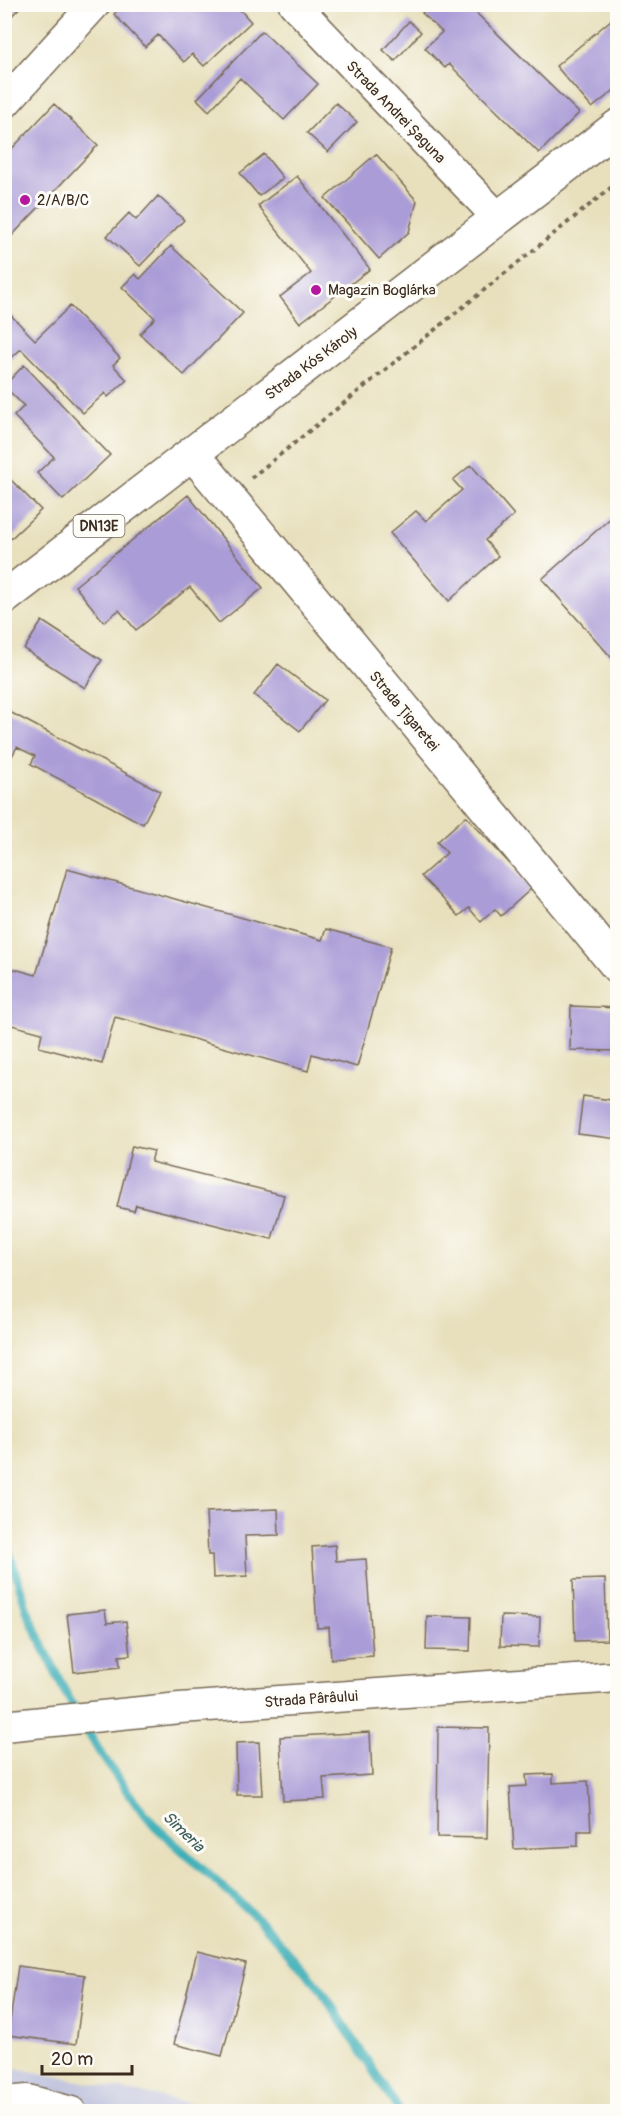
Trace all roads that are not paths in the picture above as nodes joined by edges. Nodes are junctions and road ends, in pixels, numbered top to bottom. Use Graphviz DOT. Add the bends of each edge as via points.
graph roads {
  1 [pos="95,4"];
  2 [pos="294,4"];
  3 [pos="4,104"];
  4 [pos="618,126"];
  5 [pos="499,219"];
  6 [pos="193,453"];
  7 [pos="4,598"];
  8 [pos="618,967"];
  9 [pos="618,1677"];
  10 [pos="10,1726"];
  11 [pos="4,2102"];
  12 [pos="71,2112"];
  1 -- 3 [label="street"];
  2 -- 5 [label="street, Strada Andrei Șaguna"];
  4 -- 5 [label="main road, Strada Kós Károly / DN13E"];
  5 -- 6 [label="main road, Strada Kós Károly / DN13E"];
  6 -- 7 [label="main road, Strada Kós Károly / DN13E"];
  6 -- 8 [label="main road, Strada Țigaretei"];
  9 -- 10 [label="street, Strada Pârâului" via="180,1708"];
  11 -- 12 [label="street" via="28,2100"];
}
